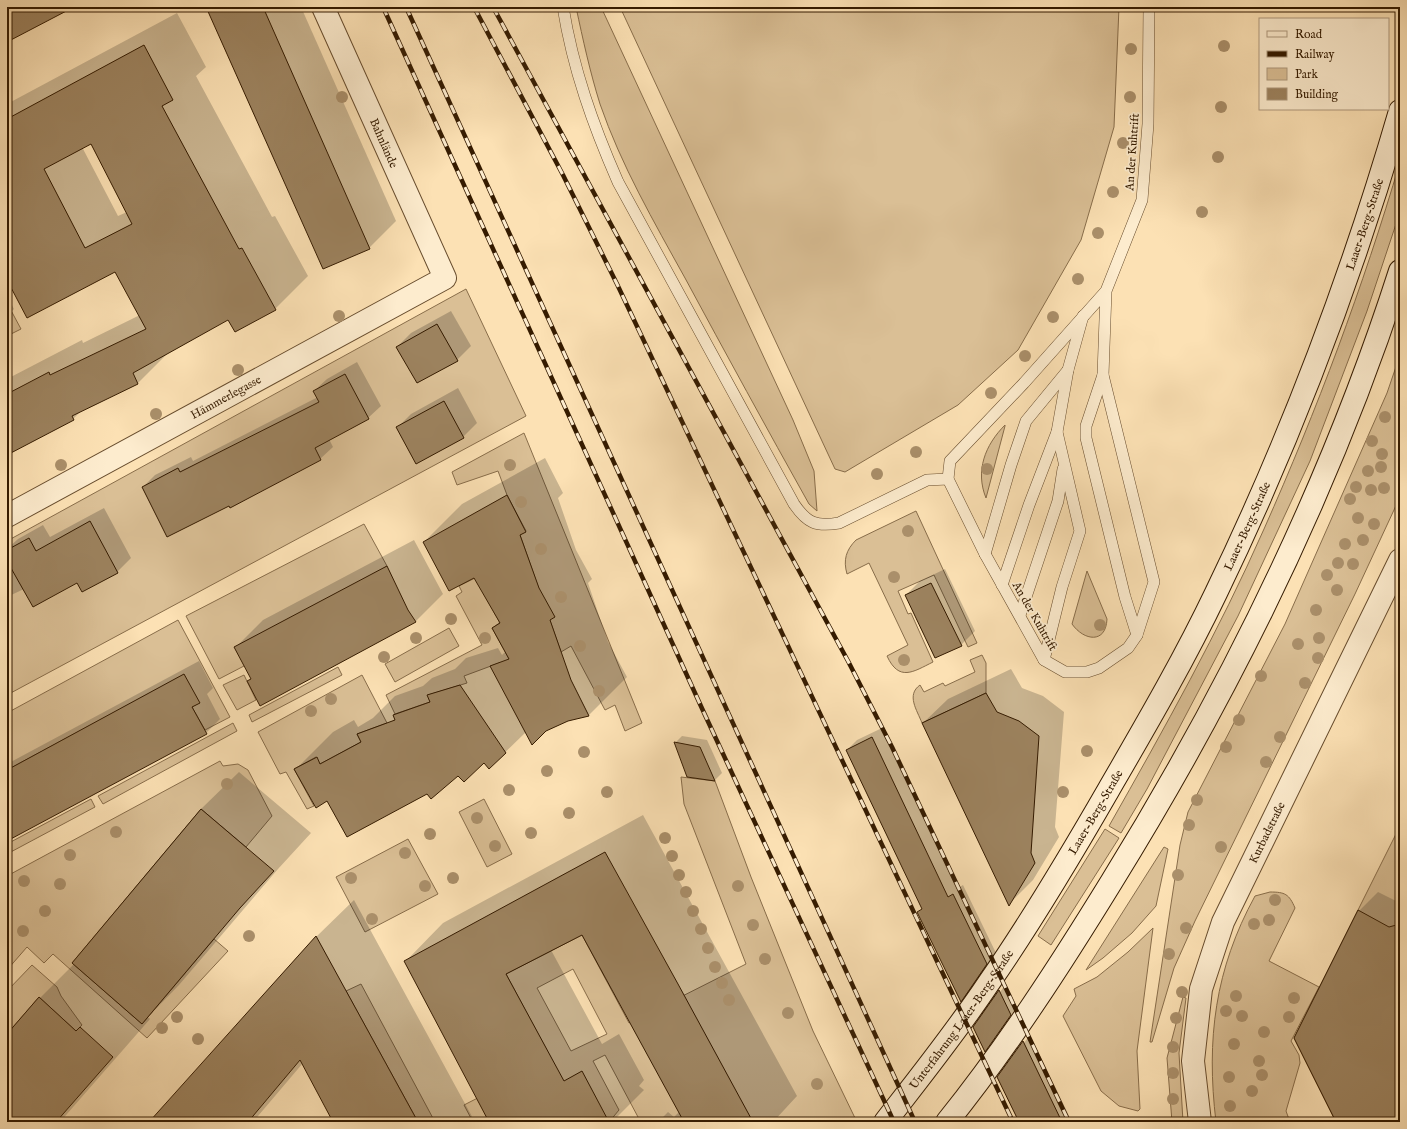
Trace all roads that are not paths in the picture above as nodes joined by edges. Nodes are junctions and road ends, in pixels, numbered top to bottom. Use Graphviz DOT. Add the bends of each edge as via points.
graph roads {
  1 [pos="323,7"];
  2 [pos="563,7"];
  3 [pos="1149,7"];
  4 [pos="1400,111"];
  5 [pos="1400,271"];
  6 [pos="445,278"];
  7 [pos="1106,290"];
  8 [pos="1084,313"];
  9 [pos="1068,370"];
  10 [pos="1103,375"];
  11 [pos="1056,432"];
  12 [pos="1064,461"];
  13 [pos="948,479"];
  14 [pos="7,516"];
  15 [pos="985,554"];
  16 [pos="1400,560"];
  17 [pos="1002,585"];
  18 [pos="1020,615"];
  19 [pos="1137,635"];
  20 [pos="1044,660"];
  21 [pos="1034,914"];
  22 [pos="885,1122"];
  23 [pos="947,1122"];
  24 [pos="1200,1122"];
  1 -- 6 [label="main road, Bahnlände"];
  2 -- 13 [label="lane" via="578,80 618,182 803,518 817,525 839,524 927,480"];
  3 -- 7 [label="lane, An der Kuhtrift" via="1148,124 1142,200"];
  4 -- 21 [label="main road, Laaer-Berg-Straße" via="1358,245 1328,329 1245,530 1166,690"];
  5 -- 23 [label="main road" via="1375,344 1322,479 1286,562 1205,723 1059,966 1015,1032"];
  6 -- 14 [label="main road, Hämmerlegasse"];
  7 -- 8 [label="lane, An der Kuhtrift"];
  7 -- 10 [label="lane, An der Kuhtrift"];
  8 -- 9 [label="lane"];
  8 -- 13 [label="lane, An der Kuhtrift" via="950,461"];
  9 -- 11 [label="lane"];
  9 -- 15 [label="lane" via="1026,421"];
  10 -- 19 [label="lane, An der Kuhtrift" via="1154,582"];
  10 -- 19 [label="lane" via="1086,426 1086,438 1125,597"];
  11 -- 12 [label="lane"];
  11 -- 17 [label="lane"];
  12 -- 18 [label="lane" via="1058,501"];
  12 -- 20 [label="lane" via="1080,531 1062,587"];
  13 -- 15 [label="lane, An der Kuhtrift"];
  15 -- 17 [label="lane, An der Kuhtrift"];
  16 -- 24 [label="main road, Kurbadstraße" via="1223,922 1200,989 1193,1061"];
  17 -- 18 [label="lane, An der Kuhtrift"];
  18 -- 20 [label="lane, An der Kuhtrift"];
  19 -- 20 [label="lane, An der Kuhtrift" via="1128,648 1099,668 1087,672 1065,672"];
  21 -- 22 [label="main road, Unterfahrung Laaer-Berg-Straße" via="989,984"];
}
